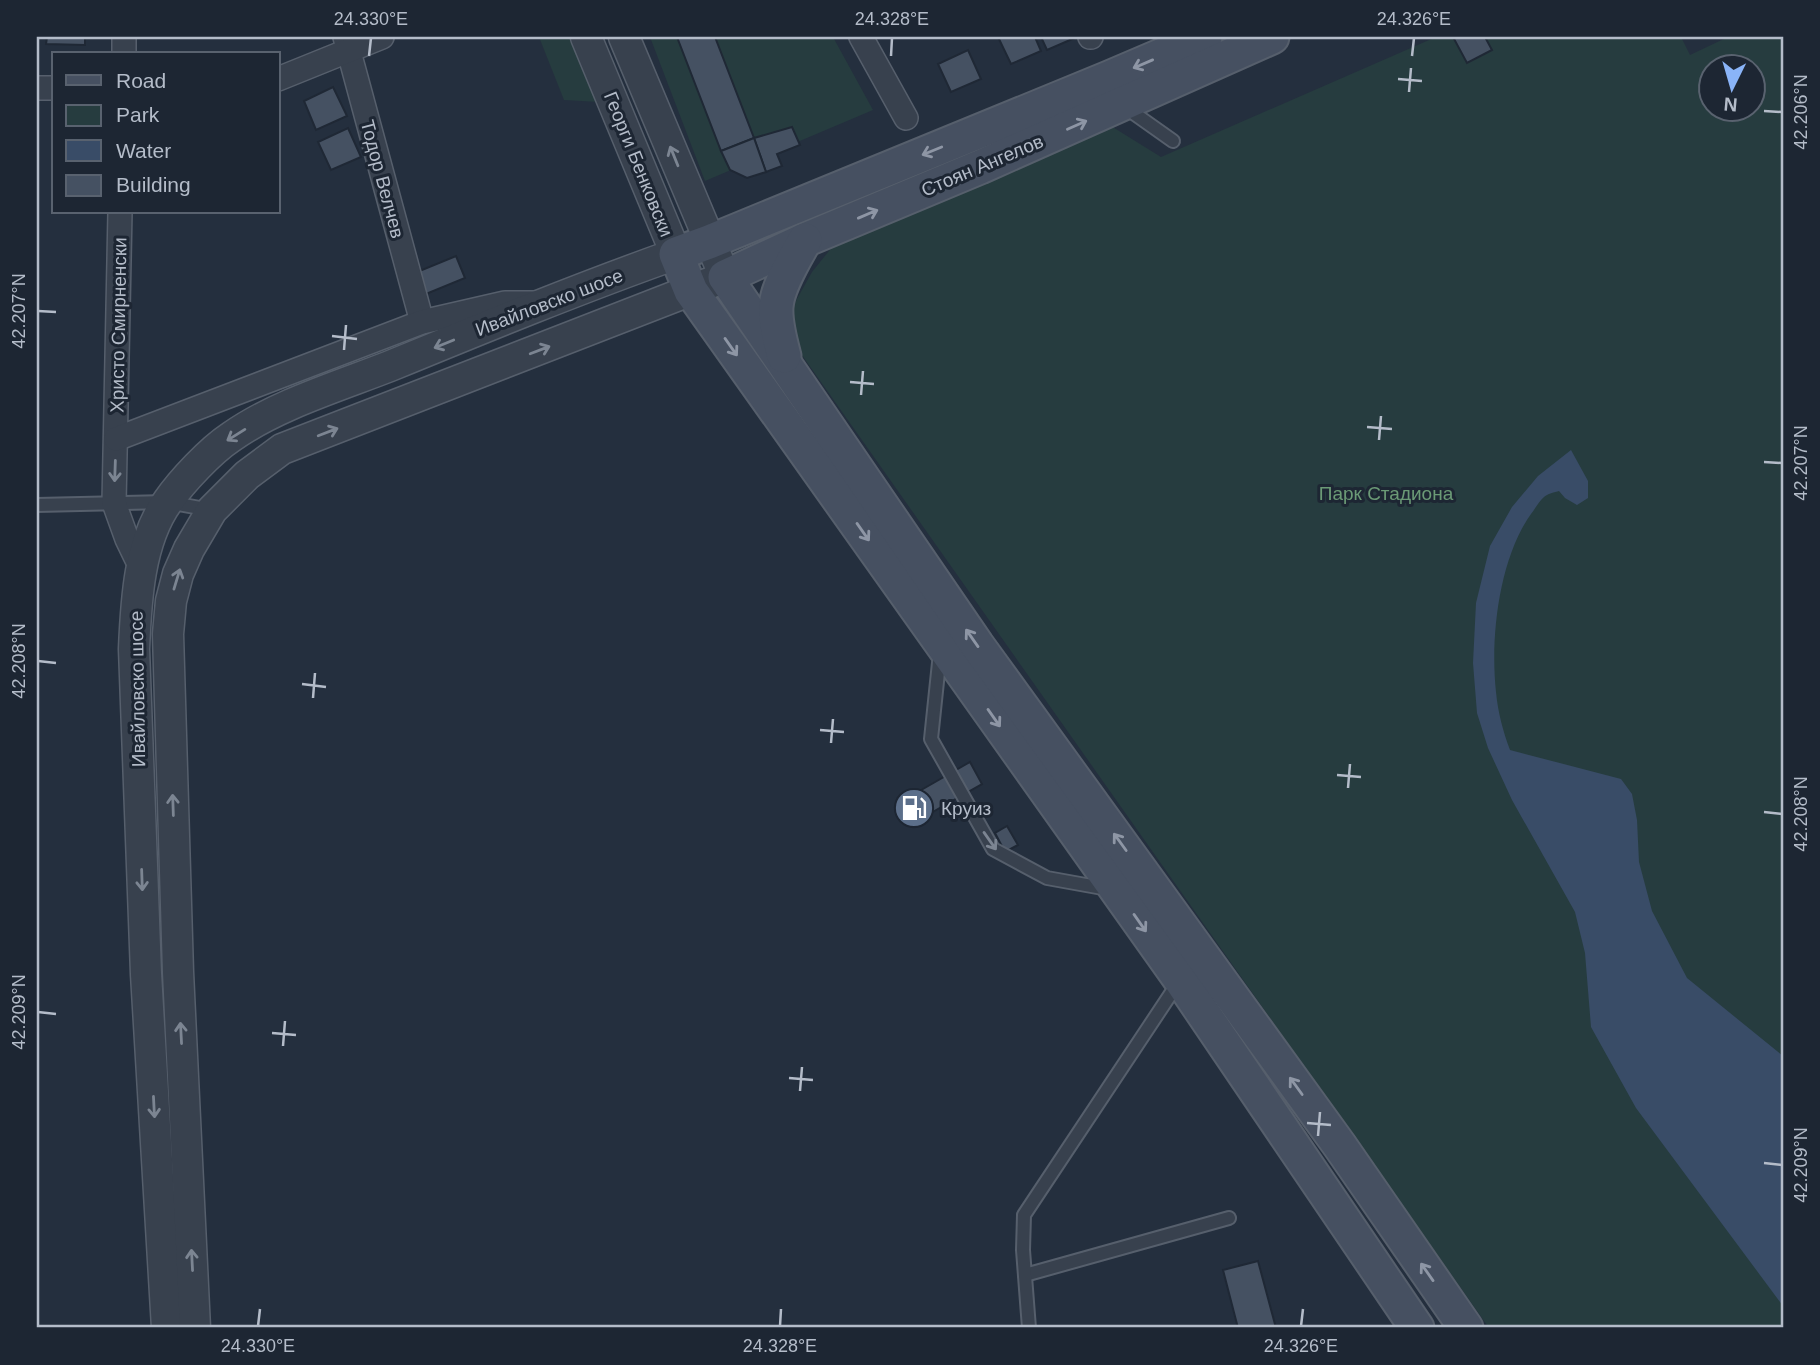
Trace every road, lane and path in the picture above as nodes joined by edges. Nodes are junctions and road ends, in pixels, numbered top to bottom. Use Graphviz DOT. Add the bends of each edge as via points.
graph roads {
  1 [pos="382,37"];
  2 [pos="586,37"];
  3 [pos="624,37"];
  4 [pos="861,37"];
  5 [pos="1205,37"];
  6 [pos="1272,37"];
  7 [pos="346,44"];
  8 [pos="280,78"];
  9 [pos="1122,105"];
  10 [pos="906,118"];
  11 [pos="1173,141"];
  12 [pos="120,214"];
  13 [pos="804,240"];
  14 [pos="709,242"];
  15 [pos="676,254"];
  16 [pos="725,277"];
  17 [pos="691,291"];
  18 [pos="544,303"];
  19 [pos="422,322"];
  20 [pos="788,371"];
  21 [pos="116,439"];
  22 [pos="167,502"];
  23 [pos="114,503"];
  24 [pos="37,505"];
  25 [pos="212,510"];
  26 [pos="141,568"];
  27 [pos="941,643"];
  28 [pos="1118,891"];
  29 [pos="162,973"];
  30 [pos="1180,979"];
  31 [pos="1229,1218"];
  32 [pos="1024,1275"];
  33 [pos="167,1328"];
  34 [pos="195,1328"];
  35 [pos="1029,1328"];
  36 [pos="1417,1328"];
  37 [pos="1466,1328"];
  1 -- 7 [label="street"];
  2 -- 15 [label="street, Георги Бенковски"];
  14 -- 3 [label="street, Георги Бенковски, one-way"];
  4 -- 10 [label="street"];
  5 -- 14 [label="main road, Стоян Ангелов, one-way"];
  6 -- 9 [label="main road, Стоян Ангелов"];
  7 -- 8 [label="street"];
  7 -- 19 [label="street, Тодор Велчев"];
  9 -- 11 [label="lane"];
  13 -- 9 [label="main road, Стоян Ангелов, one-way"];
  12 -- 21 [label="street, Христо Смирненски"];
  13 -- 16 [label="main road, Стоян Ангелов"];
  13 -- 20 [label="main road" via="776,305"];
  14 -- 15 [label="main road, Стоян Ангелов"];
  14 -- 16 [label="street, Георги Бенковски"];
  15 -- 17 [label="main road, Георги Бенковски"];
  15 -- 18 [label="street, Ивайловско шосе"];
  16 -- 17 [label="street, Стоян Ангелов"];
  16 -- 20 [label="main road"];
  25 -- 17 [label="street, Ивайловско шосе, one-way" via="247,475 282,450"];
  17 -- 27 [label="main road, Георги Бенковски, one-way"];
  18 -- 19 [label="street" via="505,303"];
  18 -- 22 [label="street, Ивайловско шосе, one-way" via="278,411 231,437"];
  19 -- 21 [label="street"];
  37 -- 20 [label="main road, one-way" via="977,645"];
  21 -- 23 [label="street, Христо Смирненски, one-way"];
  22 -- 23 [label="lane"];
  22 -- 25 [label="lane"];
  22 -- 26 [label="street, Ивайловско шосе"];
  23 -- 24 [label="lane"];
  23 -- 26 [label="street"];
  29 -- 25 [label="street, Ивайловско шосе, one-way" via="171,601 189,549"];
  26 -- 29 [label="street, Ивайловско шосе, one-way" via="134,649"];
  27 -- 28 [label="main road, Георги Бенковски, one-way"];
  27 -- 28 [label="lane, one-way" via="931,739 993,849 1048,878"];
  28 -- 30 [label="main road, Георги Бенковски, one-way"];
  29 -- 33 [label="street, Ивайловско шосе, one-way"];
  34 -- 29 [label="street, Ивайловско шосе, one-way"];
  30 -- 32 [label="lane" via="1024,1215"];
  30 -- 36 [label="main road, Георги Бенковски"];
  31 -- 32 [label="lane"];
  32 -- 35 [label="lane"];
}
